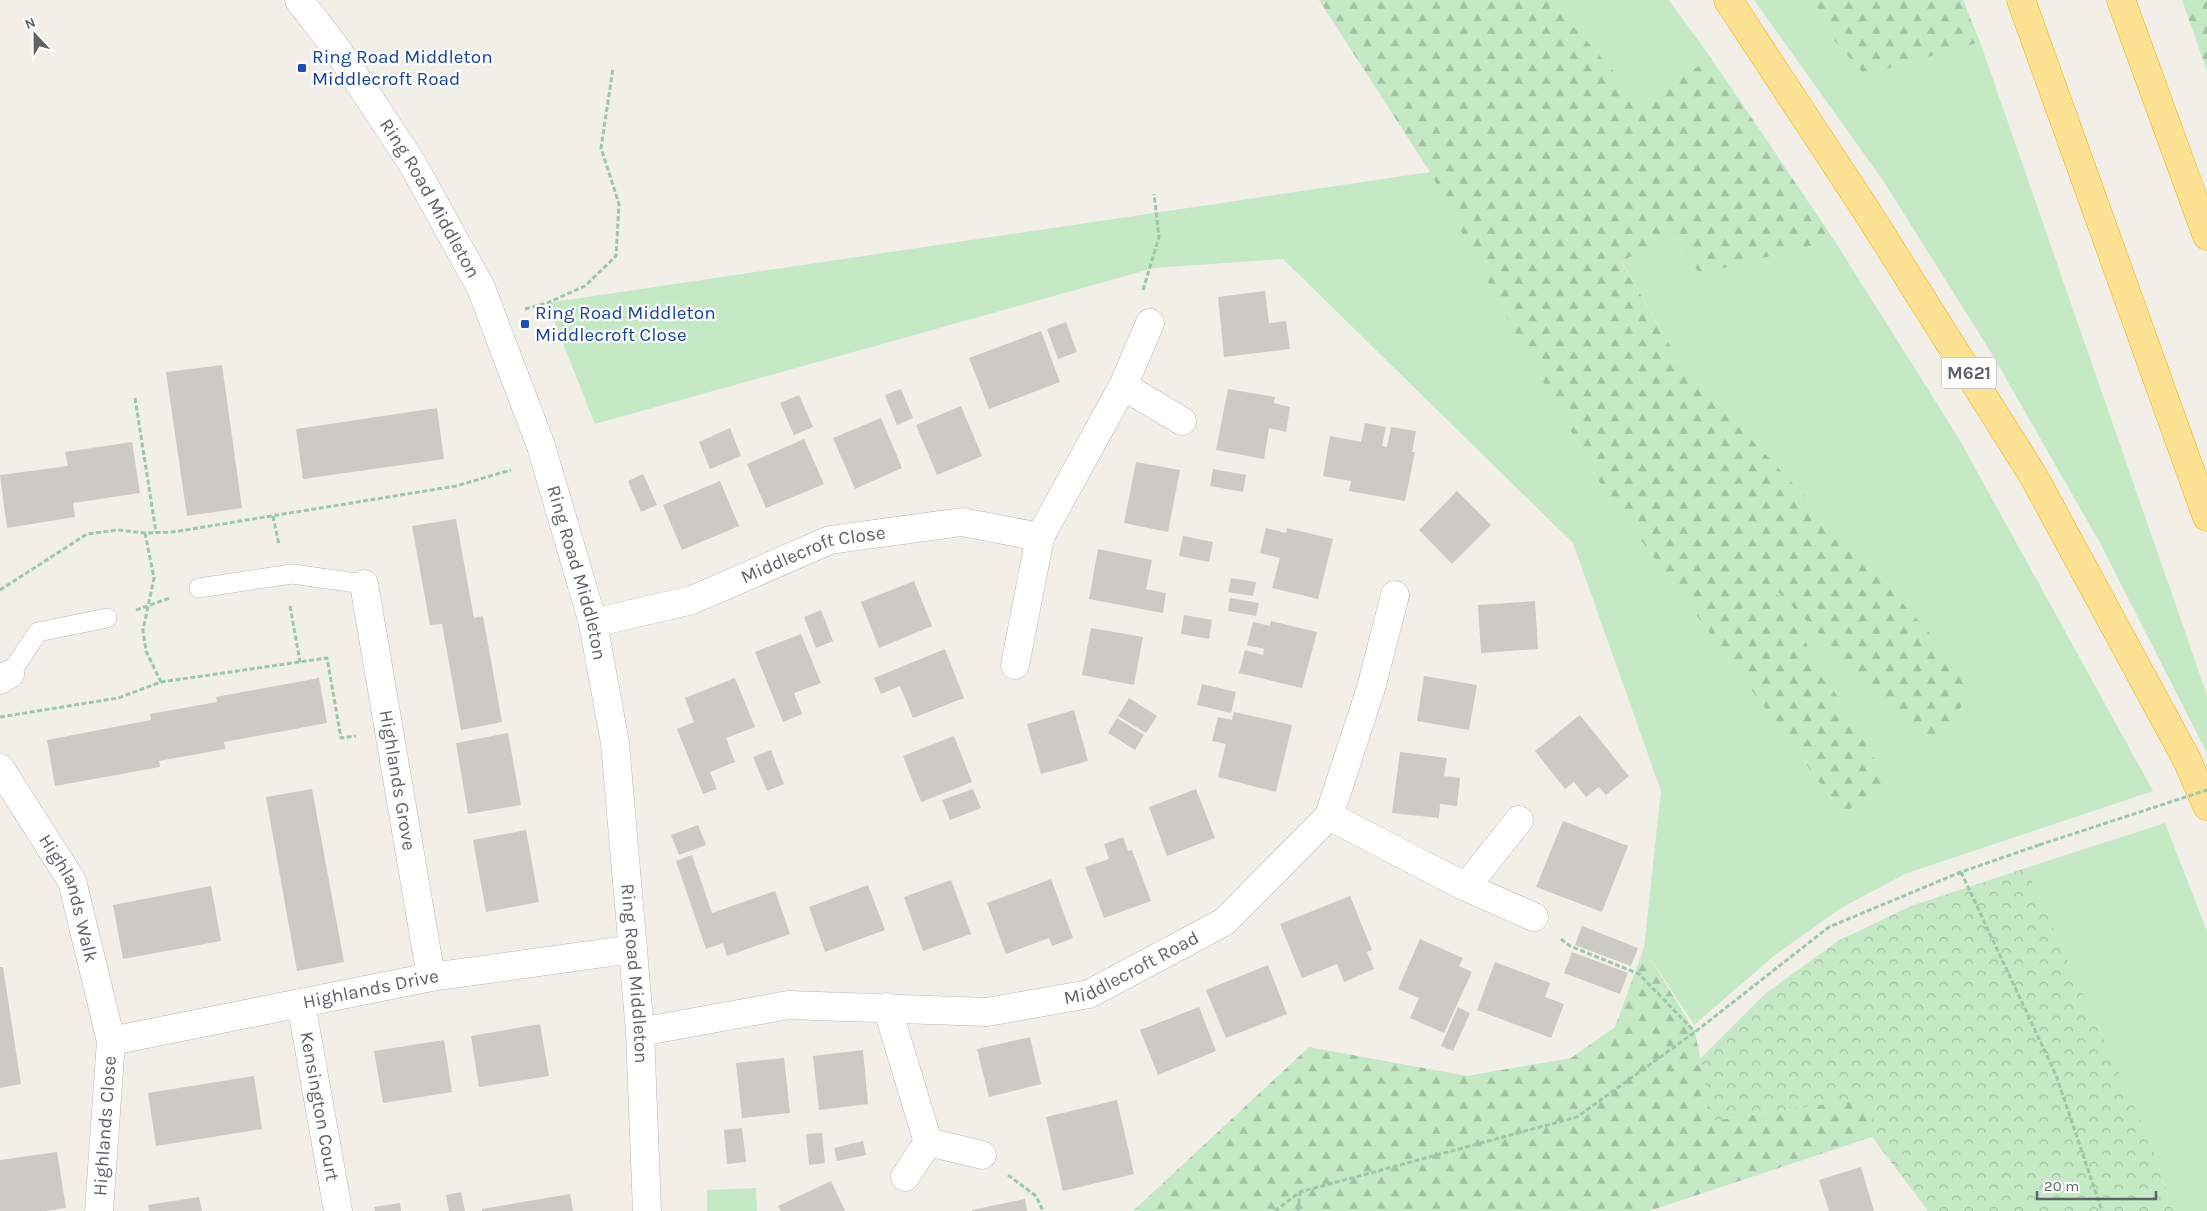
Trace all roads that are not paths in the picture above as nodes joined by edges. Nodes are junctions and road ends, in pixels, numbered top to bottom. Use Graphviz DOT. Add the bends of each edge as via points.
graph roads {
  1 [pos="299,0"];
  2 [pos="1728,0"];
  3 [pos="2021,0"];
  4 [pos="2122,0"];
  5 [pos="2207,236"];
  6 [pos="1150,323"];
  7 [pos="1123,386"];
  8 [pos="1182,421"];
  9 [pos="2207,517"];
  10 [pos="1040,537"];
  11 [pos="364,584"];
  12 [pos="199,588"];
  13 [pos="1395,595"];
  14 [pos="107,618"];
  15 [pos="593,623"];
  16 [pos="1015,666"];
  17 [pos="5,677"];
  18 [pos="0,768"];
  19 [pos="2207,806"];
  20 [pos="1329,816"];
  21 [pos="1519,820"];
  22 [pos="1466,887"];
  23 [pos="1534,917"];
  24 [pos="633,949"];
  25 [pos="430,976"];
  26 [pos="301,1002"];
  27 [pos="887,1007"];
  28 [pos="640,1032"];
  29 [pos="111,1041"];
  30 [pos="928,1142"];
  31 [pos="982,1155"];
  32 [pos="905,1178"];
  33 [pos="99,1211"];
  34 [pos="338,1211"];
  35 [pos="647,1211"];
  1 -- 15 [label="street, Ring Road Middleton" via="336,48 412,163 481,288 545,461"];
  2 -- 19 [label="highway, M621" via="1866,210 2034,478 2187,760"];
  3 -- 9 [label="highway"];
  4 -- 5 [label="highway"];
  6 -- 7 [label="street"];
  7 -- 8 [label="street"];
  7 -- 10 [label="street"];
  10 -- 15 [label="street, Middlecroft Close" via="962,522 830,540 692,600"];
  10 -- 16 [label="street"];
  11 -- 12 [label="lane" via="292,574"];
  11 -- 25 [label="street, Highlands Grove"];
  13 -- 20 [label="street, Middlecroft Road" via="1371,688"];
  14 -- 17 [label="lane" via="38,632"];
  15 -- 24 [label="street, Ring Road Middleton" via="615,743"];
  18 -- 29 [label="street, Highlands Walk" via="72,881"];
  20 -- 22 [label="street"];
  20 -- 27 [label="street, Middlecroft Road" via="1224,922 1089,994 987,1012"];
  21 -- 22 [label="street"];
  22 -- 23 [label="street"];
  24 -- 25 [label="street, Highlands Drive"];
  24 -- 28 [label="street, Ring Road Middleton"];
  25 -- 26 [label="street, Highlands Drive"];
  26 -- 29 [label="street, Highlands Drive"];
  26 -- 34 [label="street, Kensington Court"];
  27 -- 28 [label="street, Middlecroft Road" via="788,1004"];
  27 -- 30 [label="street"];
  28 -- 35 [label="street, Ring Road Middleton"];
  29 -- 33 [label="street, Highlands Close"];
  30 -- 31 [label="street"];
  30 -- 32 [label="street"];
}
